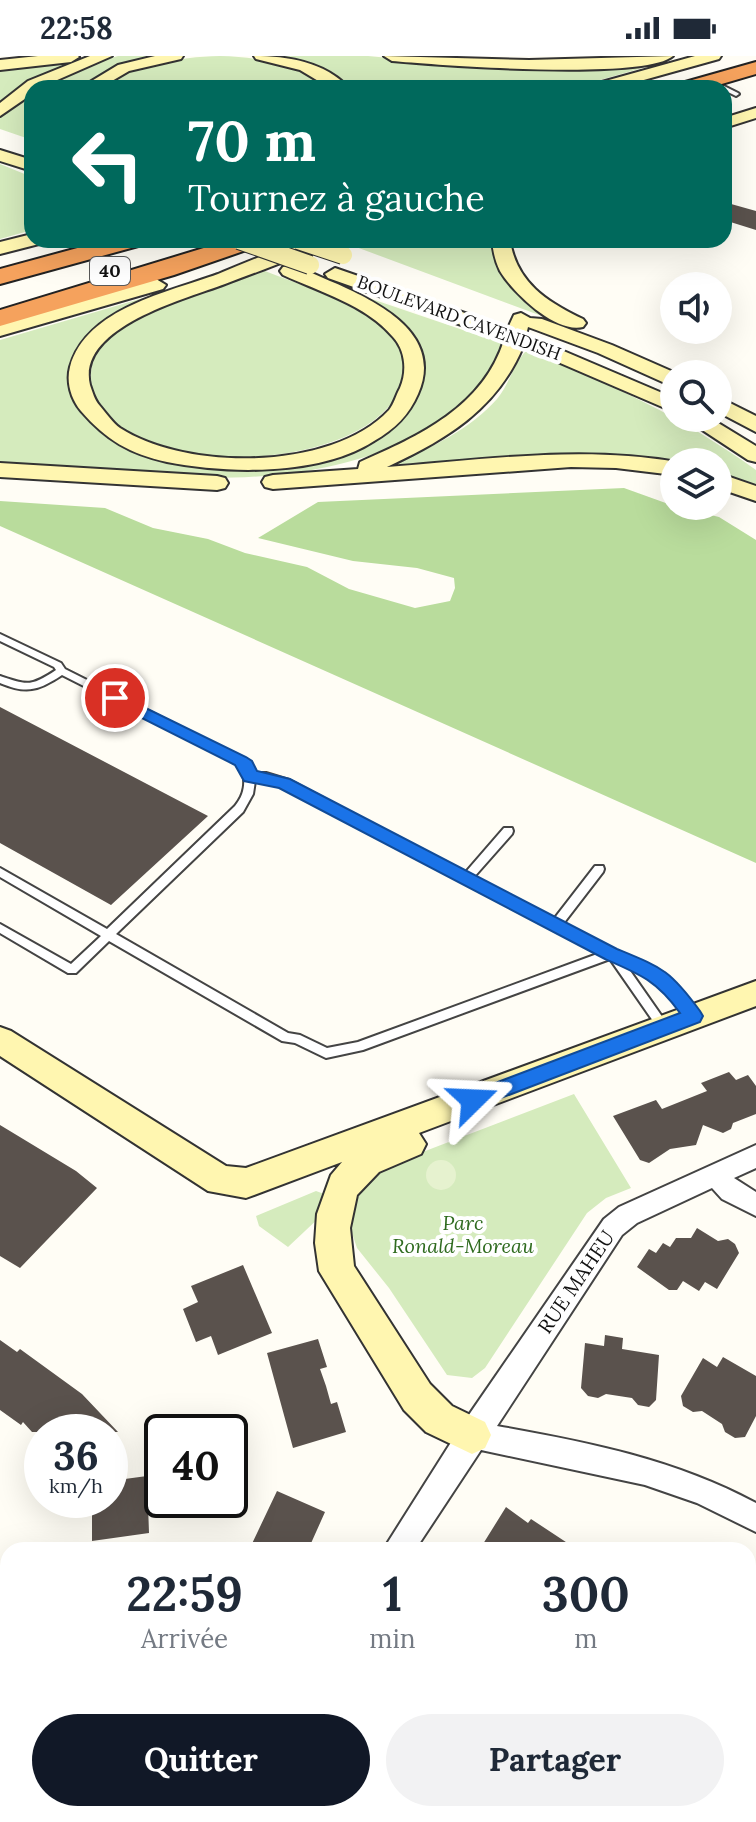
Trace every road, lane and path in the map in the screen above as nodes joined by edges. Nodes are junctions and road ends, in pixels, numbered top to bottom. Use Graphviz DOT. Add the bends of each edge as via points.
graph roads {
  1 [pos="77,56"];
  2 [pos="104,56"];
  3 [pos="175,56"];
  4 [pos="262,56"];
  5 [pos="392,56"];
  6 [pos="665,56"];
  7 [pos="713,56"];
  8 [pos="0,65"];
  9 [pos="756,68"];
  10 [pos="44,80"];
  11 [pos="102,80"];
  12 [pos="328,80"];
  13 [pos="626,80"];
  14 [pos="732,88"];
  15 [pos="24,92"];
  16 [pos="0,111"];
  17 [pos="756,113"];
  18 [pos="732,120"];
  19 [pos="0,137"];
  20 [pos="24,145"];
  21 [pos="0,155"];
  22 [pos="24,163"];
  23 [pos="24,242"];
  24 [pos="0,248"];
  25 [pos="105,248"];
  26 [pos="193,248"];
  27 [pos="230,248"];
  28 [pos="240,248"];
  29 [pos="262,248"];
  30 [pos="283,248"];
  31 [pos="304,248"];
  32 [pos="321,248"];
  33 [pos="502,248"];
  34 [pos="350,258"];
  35 [pos="268,261"];
  36 [pos="268,261"];
  37 [pos="268,261"];
  38 [pos="268,261"];
  39 [pos="0,277"];
  40 [pos="429,286"];
  41 [pos="0,302"];
  42 [pos="0,318"];
  43 [pos="519,328"];
  44 [pos="0,330"];
  45 [pos="660,364"];
  46 [pos="660,367"];
  47 [pos="732,391"];
  48 [pos="660,399"];
  49 [pos="756,405"];
  50 [pos="732,411"];
  51 [pos="756,425"];
  52 [pos="718,432"];
  53 [pos="756,455"];
  54 [pos="660,467"];
  55 [pos="0,470"];
  56 [pos="348,475"];
  57 [pos="732,485"];
  58 [pos="756,494"];
  59 [pos="0,637"];
  60 [pos="61,671"];
  61 [pos="0,679"];
  62 [pos="250,777"];
  63 [pos="508,831"];
  64 [pos="599,869"];
  65 [pos="0,872"];
  66 [pos="467,878"];
  67 [pos="556,924"];
  68 [pos="0,928"];
  69 [pos="107,934"];
  70 [pos="611,954"];
  71 [pos="756,993"];
  72 [pos="679,1022"];
  73 [pos="0,1040"];
  74 [pos="756,1156"];
  75 [pos="715,1175"];
  76 [pos="756,1205"];
  77 [pos="472,1435"];
  78 [pos="756,1518"];
  79 [pos="403,1542"];
  1 -- 8 [label="main road"];
  2 -- 10 [label="main road"];
  3 -- 11 [label="main road" via="124,68"];
  4 -- 12 [label="main road" via="306,67"];
  5 -- 6 [label="main road" via="547,66"];
  7 -- 13 [label="main road"];
  9 -- 14 [label="highway"];
  15 -- 16 [label="main road"];
  17 -- 18 [label="main road"];
  19 -- 20 [label="main road"];
  21 -- 22 [label="main road"];
  23 -- 24 [label="main road"];
  25 -- 39 [label="highway, 40"];
  26 -- 41 [label="highway, 40"];
  27 -- 42 [label="highway"];
  28 -- 35 [label="main road"];
  29 -- 43 [label="main road, BOULEVARD CAVENDISH, bridge"];
  30 -- 44 [label="main road"];
  31 -- 38 [label="main road"];
  32 -- 34 [label="main road, BOULEVARD CAVENDISH, bridge"];
  33 -- 45 [label="main road" via="508,270 543,304"];
  36 -- 37 [label="main road" via="377,313 406,338 414,383 404,404 381,426 314,456 269,464 208,464 137,447 89,412 78,382 83,360 98,337 147,305"];
  40 -- 43 [label="main road, BOULEVARD CAVENDISH"];
  43 -- 46 [label="main road, BOULEVARD CAVENDISH"];
  43 -- 48 [label="main road, BOULEVARD CAVENDISH"];
  43 -- 56 [label="main road" via="492,387 468,413 435,436"];
  47 -- 49 [label="main road"];
  50 -- 51 [label="main road"];
  52 -- 53 [label="main road"];
  54 -- 56 [label="main road" via="584,459"];
  55 -- 56 [label="main road" via="226,484"];
  57 -- 58 [label="main road"];
  59 -- 60 [label="lane"];
  60 -- 61 [label="lane" via="31,689"];
  60 -- 62 [label="lane" via="240,761"];
  62 -- 66 [label="lane" via="285,783"];
  62 -- 69 [label="lane" via="250,790 239,809"];
  63 -- 66 [label="lane"];
  64 -- 67 [label="lane"];
  65 -- 69 [label="lane"];
  66 -- 67 [label="lane"];
  67 -- 70 [label="lane"];
  68 -- 69 [label="lane" via="72,970"];
  69 -- 70 [label="lane" via="286,1038 333,1054"];
  70 -- 72 [label="lane"];
  70 -- 72 [label="lane" via="663,978"];
  71 -- 72 [label="main road"];
  72 -- 73 [label="main road" via="238,1184 220,1180"];
  72 -- 77 [label="main road" via="657,1048 370,1160 351,1175 333,1217 337,1271 417,1400 440,1421"];
  74 -- 75 [label="street, RUE MAHEU"];
  75 -- 76 [label="street"];
  75 -- 77 [label="street, RUE MAHEU" via="619,1220"];
  77 -- 78 [label="street" via="640,1470 702,1491"];
  77 -- 79 [label="street, RUE MAHEU"];
}
